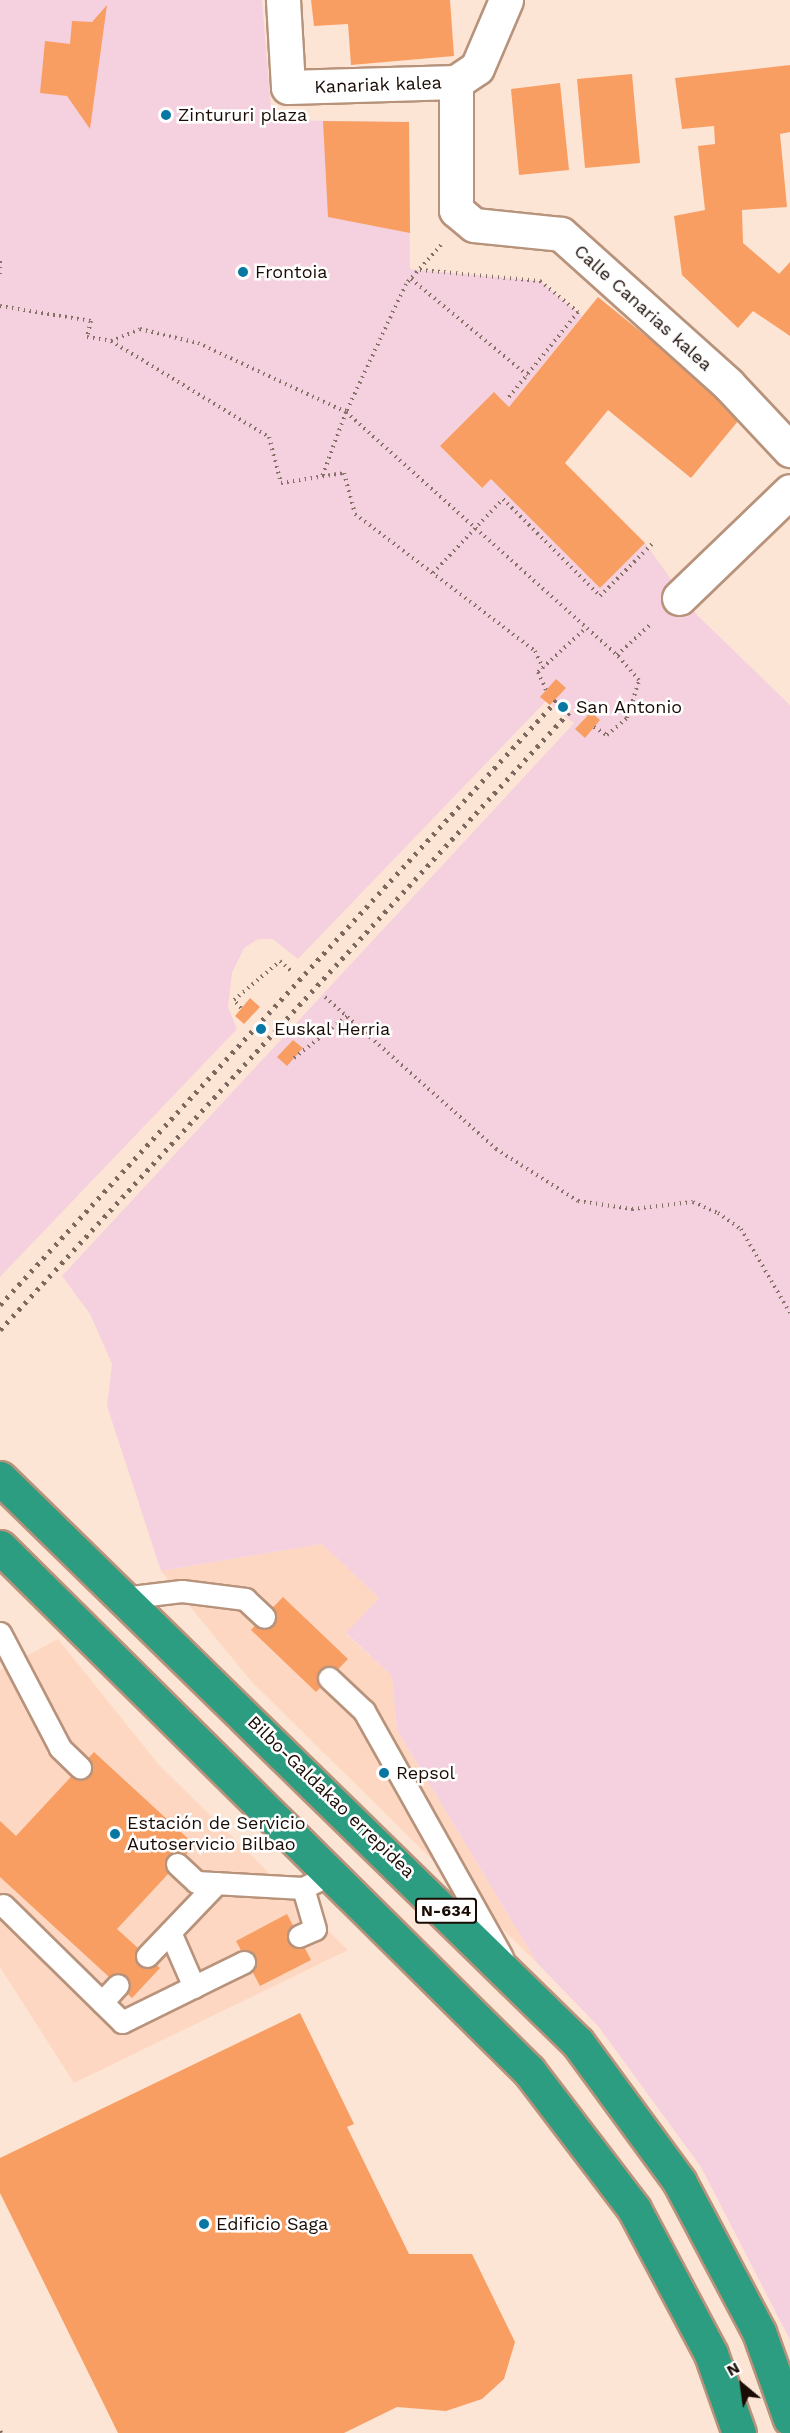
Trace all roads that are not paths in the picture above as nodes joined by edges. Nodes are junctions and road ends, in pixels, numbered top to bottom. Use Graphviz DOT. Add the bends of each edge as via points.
graph roads {
  1 [pos="284,0"];
  2 [pos="506,0"];
  3 [pos="456,82"];
  4 [pos="790,450"];
  5 [pos="790,491"];
  6 [pos="679,598"];
  7 [pos="0,1478"];
  8 [pos="0,1547"];
  9 [pos="123,1598"];
  10 [pos="264,1617"];
  11 [pos="0,1633"];
  12 [pos="329,1678"];
  13 [pos="80,1767"];
  14 [pos="177,1864"];
  15 [pos="333,1873"];
  16 [pos="218,1883"];
  17 [pos="303,1888"];
  18 [pos="3,1905"];
  19 [pos="170,1932"];
  20 [pos="299,1936"];
  21 [pos="147,1956"];
  22 [pos="244,1962"];
  23 [pos="518,1983"];
  24 [pos="118,1985"];
  25 [pos="194,1987"];
  26 [pos="102,2002"];
  27 [pos="790,2419"];
  28 [pos="739,2433"];
  1 -- 3 [label="street, Kanariak kalea" via="288,87"];
  2 -- 3 [label="street, Kanariak kalea" via="477,68"];
  3 -- 4 [label="street, Calle Canarias kalea" via="456,210 474,225 561,234 728,384"];
  5 -- 6 [label="street"];
  7 -- 9 [label="highway, Bilbo-Galdakao errepidea / N-634"];
  8 -- 15 [label="highway, N-634"];
  9 -- 10 [label="lane" via="182,1591 245,1599"];
  9 -- 23 [label="highway, Bilbo-Galdakao errepidea / N-634"];
  11 -- 13 [label="lane" via="60,1748"];
  12 -- 23 [label="lane" via="364,1712"];
  14 -- 16 [label="lane" via="196,1882"];
  15 -- 17 [label="lane"];
  15 -- 28 [label="highway, N-634" via="530,2071 592,2149 634,2209 711,2354"];
  16 -- 17 [label="lane"];
  16 -- 19 [label="lane"];
  17 -- 20 [label="lane" via="315,1929"];
  18 -- 26 [label="lane"];
  19 -- 21 [label="lane"];
  19 -- 25 [label="lane"];
  22 -- 25 [label="lane"];
  23 -- 27 [label="highway, Bilbo-Galdakao errepidea / N-634" via="578,2043 679,2181 759,2332"];
  24 -- 26 [label="lane"];
  25 -- 26 [label="lane" via="122,2022"];
}
